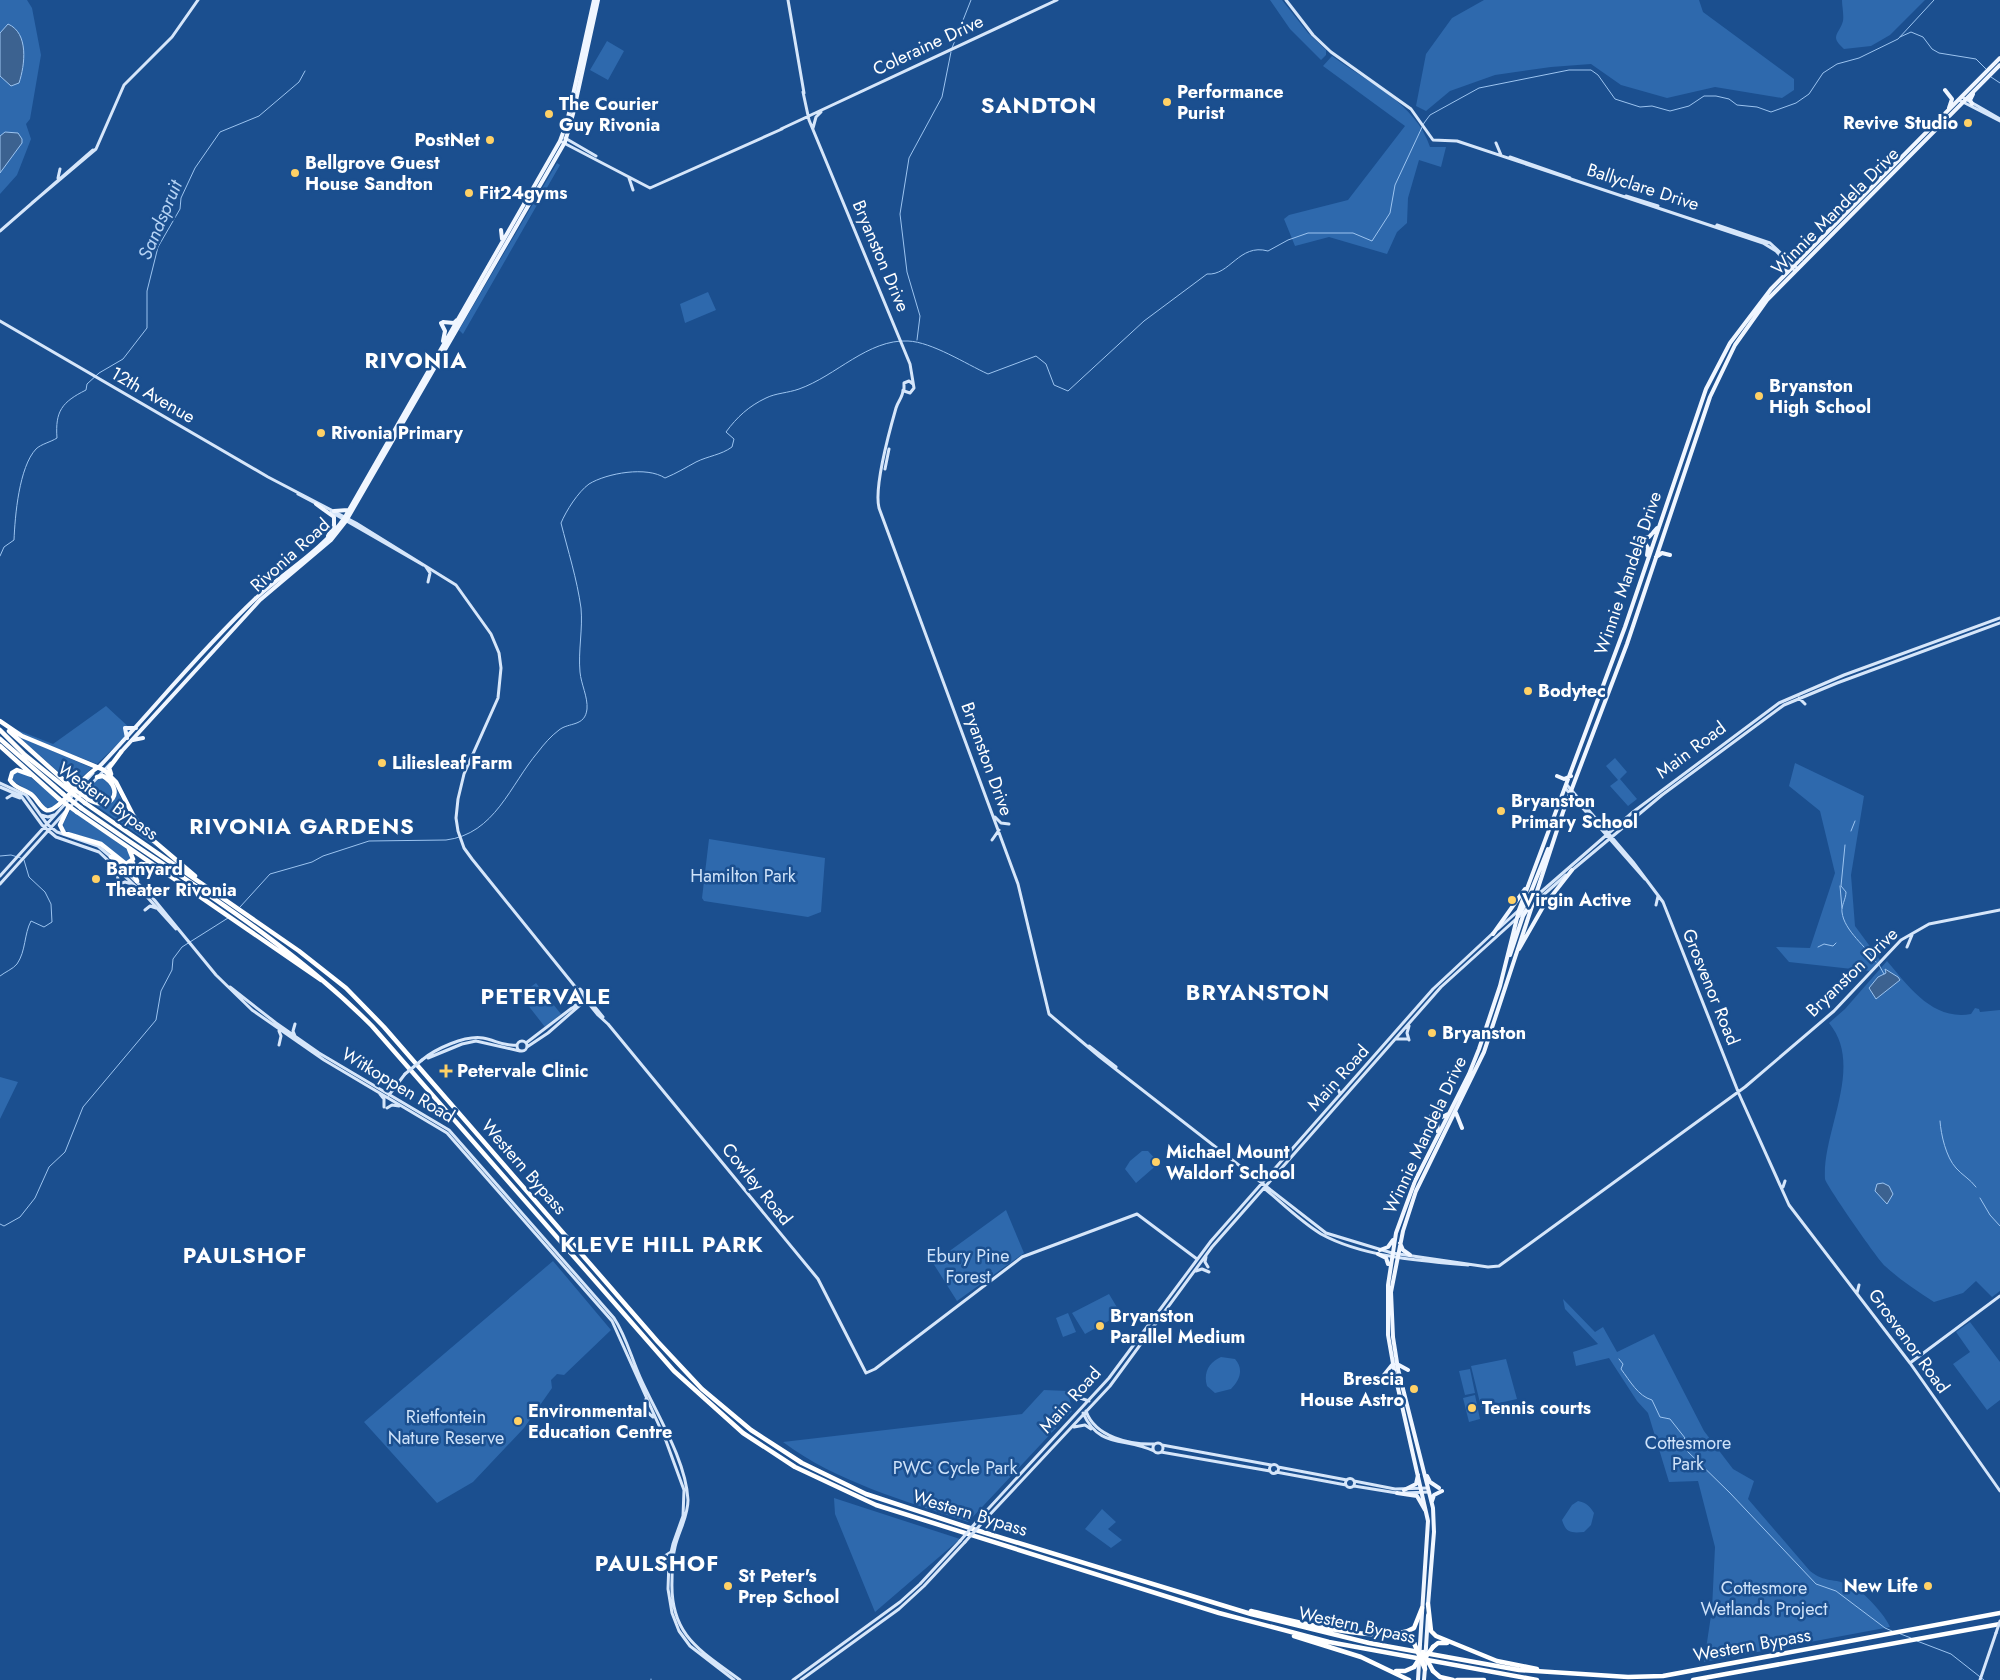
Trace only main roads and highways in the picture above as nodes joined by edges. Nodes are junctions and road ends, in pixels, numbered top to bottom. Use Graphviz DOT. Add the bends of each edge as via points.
graph roads {
  1 [pos="198,0"];
  2 [pos="594,0"];
  3 [pos="598,0"];
  4 [pos="788,0"];
  5 [pos="1058,0"];
  6 [pos="1286,0"];
  7 [pos="2000,58"];
  8 [pos="2000,65"];
  9 [pos="1988,74"];
  10 [pos="1980,84"];
  11 [pos="1945,90"];
  12 [pos="1962,100"];
  13 [pos="1972,104"];
  14 [pos="823,109"];
  15 [pos="1947,112"];
  16 [pos="808,117"];
  17 [pos="2000,120"];
  18 [pos="106,126"];
  19 [pos="813,128"];
  20 [pos="564,139"];
  21 [pos="1496,144"];
  22 [pos="1472,146"];
  23 [pos="823,152"];
  24 [pos="1502,155"];
  25 [pos="60,169"];
  26 [pos="629,178"];
  27 [pos="58,179"];
  28 [pos="648,188"];
  29 [pos="632,190"];
  30 [pos="32,203"];
  31 [pos="512,226"];
  32 [pos="0,231"];
  33 [pos="496,255"];
  34 [pos="1801,259"];
  35 [pos="1786,260"];
  36 [pos="1795,268"];
  37 [pos="1786,273"];
  38 [pos="458,319"];
  39 [pos="0,321"];
  40 [pos="436,357"];
  41 [pos="912,370"];
  42 [pos="905,382"];
  43 [pos="913,384"];
  44 [pos="903,390"];
  45 [pos="909,393"];
  46 [pos="880,487"];
  47 [pos="293,490"];
  48 [pos="316,504"];
  49 [pos="349,508"];
  50 [pos="334,511"];
  51 [pos="345,519"];
  52 [pos="1659,525"];
  53 [pos="1636,538"];
  54 [pos="322,543"];
  55 [pos="1645,543"];
  56 [pos="1670,555"];
  57 [pos="1656,557"];
  58 [pos="1646,565"];
  59 [pos="426,567"];
  60 [pos="428,582"];
  61 [pos="454,583"];
  62 [pos="2000,618"];
  63 [pos="2000,623"];
  64 [pos="1798,698"];
  65 [pos="1805,704"];
  66 [pos="0,721"];
  67 [pos="136,728"];
  68 [pos="0,730"];
  69 [pos="127,738"];
  70 [pos="143,738"];
  71 [pos="0,739"];
  72 [pos="132,740"];
  73 [pos="0,746"];
  74 [pos="120,752"];
  75 [pos="99,767"];
  76 [pos="104,770"];
  77 [pos="31,775"];
  78 [pos="1557,776"];
  79 [pos="1570,776"];
  80 [pos="97,777"];
  81 [pos="0,783"];
  82 [pos="0,787"];
  83 [pos="68,787"];
  84 [pos="1566,787"];
  85 [pos="120,790"];
  86 [pos="1570,790"];
  87 [pos="61,796"];
  88 [pos="6,798"];
  89 [pos="25,801"];
  90 [pos="87,801"];
  91 [pos="68,808"];
  92 [pos="79,810"];
  93 [pos="39,813"];
  94 [pos="56,814"];
  95 [pos="993,815"];
  96 [pos="58,820"];
  97 [pos="1600,823"];
  98 [pos="1009,824"];
  99 [pos="47,827"];
  100 [pos="1614,827"];
  101 [pos="999,830"];
  102 [pos="1556,830"];
  103 [pos="59,834"];
  104 [pos="1607,834"];
  105 [pos="56,837"];
  106 [pos="1610,837"];
  107 [pos="40,838"];
  108 [pos="992,840"];
  109 [pos="122,843"];
  110 [pos="111,857"];
  111 [pos="132,864"];
  112 [pos="141,864"];
  113 [pos="476,864"];
  114 [pos="115,867"];
  115 [pos="1572,870"];
  116 [pos="128,872"];
  117 [pos="164,872"];
  118 [pos="0,876"];
  119 [pos="1530,880"];
  120 [pos="137,881"];
  121 [pos="0,884"];
  122 [pos="117,885"];
  123 [pos="139,889"];
  124 [pos="112,890"];
  125 [pos="1659,895"];
  126 [pos="1535,897"];
  127 [pos="229,901"];
  128 [pos="1532,904"];
  129 [pos="1656,905"];
  130 [pos="1526,907"];
  131 [pos="221,908"];
  132 [pos="145,910"];
  133 [pos="1519,910"];
  134 [pos="2000,910"];
  135 [pos="164,915"];
  136 [pos="1518,917"];
  137 [pos="1913,932"];
  138 [pos="1493,934"];
  139 [pos="187,941"];
  140 [pos="1906,947"];
  141 [pos="1513,961"];
  142 [pos="560,966"];
  143 [pos="1504,970"];
  144 [pos="578,989"];
  145 [pos="586,998"];
  146 [pos="577,1005"];
  147 [pos="1496,1013"];
  148 [pos="598,1015"];
  149 [pos="1411,1021"];
  150 [pos="276,1025"];
  151 [pos="609,1025"];
  152 [pos="1395,1040"];
  153 [pos="301,1041"];
  154 [pos="296,1042"];
  155 [pos="518,1045"];
  156 [pos="527,1045"];
  157 [pos="1479,1049"];
  158 [pos="520,1050"];
  159 [pos="422,1060"];
  160 [pos="1346,1089"];
  161 [pos="1350,1091"];
  162 [pos="378,1092"];
  163 [pos="1739,1093"];
  164 [pos="390,1097"];
  165 [pos="1339,1097"];
  166 [pos="411,1111"];
  167 [pos="1456,1113"];
  168 [pos="1448,1114"];
  169 [pos="1462,1128"];
  170 [pos="1438,1134"];
  171 [pos="1769,1160"];
  172 [pos="1254,1178"];
  173 [pos="1270,1181"];
  174 [pos="1785,1181"];
  175 [pos="1262,1185"];
  176 [pos="1782,1187"];
  177 [pos="1271,1190"];
  178 [pos="1256,1191"];
  179 [pos="1792,1210"];
  180 [pos="1396,1233"];
  181 [pos="1400,1240"];
  182 [pos="1379,1252"];
  183 [pos="1207,1254"];
  184 [pos="1394,1255"];
  185 [pos="1410,1256"];
  186 [pos="1196,1260"];
  187 [pos="1200,1263"];
  188 [pos="1478,1266"];
  189 [pos="1389,1271"];
  190 [pos="1193,1274"];
  191 [pos="1859,1285"];
  192 [pos="1857,1293"];
  193 [pos="2000,1296"];
  194 [pos="1910,1362"];
  195 [pos="1395,1364"];
  196 [pos="1408,1370"];
  197 [pos="1397,1386"];
  198 [pos="646,1397"];
  199 [pos="1080,1398"];
  200 [pos="1090,1400"];
  201 [pos="1094,1404"];
  202 [pos="1083,1407"];
  203 [pos="1085,1413"];
  204 [pos="1090,1420"];
  205 [pos="660,1427"];
  206 [pos="1070,1430"];
  207 [pos="1099,1436"];
  208 [pos="1155,1444"];
  209 [pos="1162,1445"];
  210 [pos="1177,1449"];
  211 [pos="1171,1450"];
  212 [pos="1154,1451"];
  213 [pos="1161,1452"];
  214 [pos="1191,1452"];
  215 [pos="1182,1454"];
  216 [pos="1206,1458"];
  217 [pos="1422,1463"];
  218 [pos="1271,1465"];
  219 [pos="1278,1467"];
  220 [pos="1270,1471"];
  221 [pos="1276,1472"];
  222 [pos="1419,1472"];
  223 [pos="1347,1480"];
  224 [pos="1354,1481"];
  225 [pos="1346,1485"];
  226 [pos="1354,1486"];
  227 [pos="1404,1490"];
  228 [pos="1423,1490"];
  229 [pos="1429,1490"];
  230 [pos="2000,1491"];
  231 [pos="1397,1493"];
  232 [pos="1431,1502"];
  233 [pos="1428,1522"];
  234 [pos="671,1552"];
  235 [pos="669,1574"];
  236 [pos="1428,1604"];
  237 [pos="1223,1605"];
  238 [pos="1422,1608"];
  239 [pos="1219,1613"];
  240 [pos="2000,1613"];
  241 [pos="2000,1623"];
  242 [pos="1391,1633"];
  243 [pos="687,1640"];
  244 [pos="1423,1644"];
  245 [pos="1453,1644"];
  246 [pos="691,1645"];
  247 [pos="1423,1656"];
  248 [pos="1422,1663"];
  249 [pos="1416,1668"];
  250 [pos="1425,1669"];
  251 [pos="1392,1670"];
  252 [pos="1593,1676"];
  253 [pos="734,1680"];
  254 [pos="740,1680"];
  255 [pos="793,1680"];
  256 [pos="801,1680"];
  257 [pos="1409,1680"];
  258 [pos="1418,1680"];
  259 [pos="1424,1680"];
  260 [pos="1453,1680"];
  261 [pos="1458,1680"];
  262 [pos="1484,1680"];
  263 [pos="1537,1680"];
  264 [pos="1692,1680"];
  265 [pos="1980,1680"];
  1 -- 18 [label="main road" via="172,37 124,85"];
  2 -- 20 [label="main road, Rivonia Road"];
  3 -- 20 [label="main road, Rivonia Road"];
  4 -- 16 [label="main road"];
  5 -- 14 [label="main road, Coleraine Drive"];
  6 -- 22 [label="main road, Ballyclare Drive" via="1313,35 1331,52 1416,114 1435,141 1453,140"];
  7 -- 9 [label="main road, Winnie Mandela Drive"];
  8 -- 9 [label="main road, Winnie Mandela Drive"];
  9 -- 10 [label="main road, Winnie Mandela Drive"];
  9 -- 12 [label="main road, Winnie Mandela Drive"];
  10 -- 12 [label="main road, Winnie Mandela Drive"];
  10 -- 13 [label="main road" via="1970,98"];
  11 -- 15 [label="main road" via="1952,101"];
  12 -- 13 [label="main road"];
  12 -- 15 [label="main road, Winnie Mandela Drive"];
  12 -- 17 [label="main road"];
  12 -- 36 [label="main road, Winnie Mandela Drive"];
  13 -- 17 [label="main road"];
  14 -- 16 [label="main road, Coleraine Drive"];
  14 -- 19 [label="main road"];
  15 -- 34 [label="main road, Winnie Mandela Drive"];
  16 -- 19 [label="main road, Bryanston Drive"];
  16 -- 23 [label="main road, Bryanston Drive"];
  16 -- 28 [label="main road, Coleraine Drive"];
  18 -- 27 [label="main road" via="93,150"];
  18 -- 30 [label="main road" via="100,144 89,157"];
  19 -- 23 [label="main road, Bryanston Drive"];
  20 -- 26 [label="main road"];
  20 -- 28 [label="main road"];
  20 -- 31 [label="main road, Rivonia Road"];
  20 -- 51 [label="main road, Rivonia Road"];
  21 -- 24 [label="main road"];
  22 -- 24 [label="main road, Ballyclare Drive"];
  22 -- 35 [label="main road, Ballyclare Drive" via="1763,243"];
  23 -- 41 [label="main road, Bryanston Drive"];
  24 -- 35 [label="main road, Ballyclare Drive" via="1761,239 1772,244"];
  25 -- 27 [label="main road"];
  26 -- 28 [label="main road"];
  26 -- 29 [label="main road"];
  27 -- 30 [label="main road"];
  30 -- 32 [label="main road"];
  31 -- 33 [label="main road, Rivonia Road"];
  31 -- 33 [label="main road" via="502,230 503,238"];
  33 -- 38 [label="main road, Rivonia Road"];
  34 -- 35 [label="main road"];
  34 -- 36 [label="main road, Winnie Mandela Drive"];
  35 -- 36 [label="main road, Ballyclare Drive"];
  35 -- 37 [label="main road"];
  36 -- 37 [label="main road, Winnie Mandela Drive"];
  36 -- 57 [label="main road, Winnie Mandela Drive" via="1755,314 1720,373"];
  37 -- 52 [label="main road, Winnie Mandela Drive" via="1750,314 1717,367 1702,400"];
  38 -- 40 [label="main road, Rivonia Road"];
  38 -- 40 [label="main road" via="454,323 442,322 445,334"];
  39 -- 47 [label="main road, 12th Avenue"];
  40 -- 49 [label="main road, Rivonia Road"];
  41 -- 42 [label="main road"];
  41 -- 43 [label="main road, Bryanston Drive"];
  42 -- 43 [label="main road"];
  42 -- 44 [label="main road, Bryanston Drive"];
  43 -- 45 [label="main road, Bryanston Drive" via="914,390"];
  44 -- 45 [label="main road"];
  44 -- 46 [label="main road, Bryanston Drive"];
  45 -- 46 [label="main road, Bryanston Drive" via="898,408"];
  46 -- 95 [label="main road, Bryanston Drive" via="878,503 881,516"];
  47 -- 48 [label="main road, 12th Avenue"];
  47 -- 50 [label="main road, 12th Avenue"];
  48 -- 51 [label="main road, 12th Avenue"];
  48 -- 54 [label="main road" via="335,519"];
  49 -- 50 [label="main road" via="345,512"];
  49 -- 51 [label="main road, Rivonia Road"];
  50 -- 51 [label="main road, 12th Avenue"];
  51 -- 54 [label="main road, Rivonia Road"];
  51 -- 59 [label="main road, 12th Avenue"];
  51 -- 61 [label="main road, 12th Avenue"];
  51 -- 72 [label="main road, Rivonia Road" via="331,540 260,600"];
  52 -- 53 [label="main road" via="1651,536"];
  52 -- 58 [label="main road, Winnie Mandela Drive"];
  54 -- 67 [label="main road, Rivonia Road" via="255,599"];
  55 -- 58 [label="main road" via="1648,549"];
  56 -- 57 [label="main road" via="1662,553"];
  57 -- 86 [label="main road, Winnie Mandela Drive" via="1627,644"];
  58 -- 79 [label="main road, Winnie Mandela Drive"];
  59 -- 60 [label="main road" via="430,573"];
  59 -- 61 [label="main road, 12th Avenue"];
  61 -- 113 [label="main road, 12th Avenue" via="491,634 500,660 501,680 496,706 462,779 458,799 456,822 464,848"];
  62 -- 100 [label="main road, Main Road" via="1779,702"];
  63 -- 64 [label="main road, Main Road"];
  64 -- 65 [label="main road"];
  64 -- 106 [label="main road, Main Road" via="1766,716"];
  66 -- 75 [label="highway" via="26,738"];
  66 -- 83 [label="highway"];
  67 -- 69 [label="main road, Rivonia Road"];
  67 -- 69 [label="main road" via="125,728"];
  68 -- 83 [label="highway, Western Bypass" via="25,755"];
  69 -- 75 [label="main road, Rivonia Road"];
  70 -- 72 [label="main road"];
  71 -- 87 [label="highway, Western Bypass"];
  72 -- 74 [label="main road, Rivonia Road"];
  73 -- 77 [label="highway"];
  74 -- 76 [label="main road, Rivonia Road"];
  74 -- 85 [label="highway" via="109,770"];
  75 -- 76 [label="highway"];
  75 -- 77 [label="highway" via="50,811 42,808 32,795 10,780 12,773 18,770"];
  75 -- 94 [label="main road, Rivonia Road"];
  76 -- 80 [label="main road, Rivonia Road"];
  76 -- 85 [label="highway"];
  77 -- 87 [label="highway"];
  78 -- 79 [label="main road" via="1564,779"];
  79 -- 84 [label="main road, Winnie Mandela Drive"];
  80 -- 90 [label="highway" via="103,776 112,783 114,797 102,804"];
  80 -- 91 [label="main road, Rivonia Road"];
  81 -- 93 [label="main road, Witkoppen Road" via="23,793"];
  82 -- 89 [label="main road, Witkoppen Road"];
  83 -- 90 [label="highway, Western Bypass, bridge"];
  84 -- 86 [label="main road, Grosvenor Road"];
  84 -- 119 [label="main road, Winnie Mandela Drive"];
  85 -- 127 [label="highway" via="148,836"];
  86 -- 97 [label="main road, Grosvenor Road"];
  86 -- 102 [label="main road, Winnie Mandela Drive"];
  86 -- 104 [label="main road, Grosvenor Road"];
  87 -- 92 [label="highway, bridge"];
  88 -- 89 [label="main road" via="14,795"];
  89 -- 99 [label="main road, Witkoppen Road"];
  90 -- 127 [label="highway, Western Bypass"];
  91 -- 96 [label="main road, Rivonia Road"];
  91 -- 109 [label="highway" via="60,825 64,833 100,844 127,864 133,857"];
  92 -- 109 [label="highway"];
  92 -- 131 [label="highway, Western Bypass"];
  93 -- 94 [label="main road" via="48,817"];
  93 -- 99 [label="main road, Witkoppen Road"];
  94 -- 99 [label="main road, Rivonia Road"];
  95 -- 98 [label="main road" via="1000,822"];
  95 -- 101 [label="main road, Bryanston Drive"];
  96 -- 99 [label="main road, Rivonia Road"];
  96 -- 103 [label="main road" via="55,827"];
  97 -- 100 [label="main road" via="1606,828"];
  97 -- 104 [label="main road, Grosvenor Road"];
  99 -- 103 [label="main road, Witkoppen Road"];
  99 -- 105 [label="main road, Witkoppen Road"];
  99 -- 107 [label="main road, Rivonia Road"];
  99 -- 118 [label="main road, Rivonia Road"];
  100 -- 104 [label="main road, Main Road"];
  101 -- 108 [label="main road"];
  101 -- 172 [label="main road, Bryanston Drive" via="1018,884 1048,1011 1074,1036"];
  102 -- 126 [label="main road, Winnie Mandela Drive"];
  102 -- 130 [label="main road"];
  103 -- 110 [label="main road, Witkoppen Road" via="96,845"];
  104 -- 106 [label="main road, Grosvenor Road"];
  104 -- 126 [label="main road, Main Road"];
  105 -- 107 [label="main road" via="47,835"];
  105 -- 114 [label="main road, Witkoppen Road" via="93,848"];
  106 -- 115 [label="main road, Main Road"];
  106 -- 125 [label="main road, Grosvenor Road"];
  107 -- 121 [label="main road, Rivonia Road"];
  109 -- 111 [label="highway" via="134,853"];
  109 -- 117 [label="highway"];
  110 -- 111 [label="highway" via="125,867"];
  110 -- 116 [label="main road, Witkoppen Road"];
  111 -- 116 [label="highway"];
  112 -- 116 [label="highway"];
  112 -- 117 [label="highway" via="150,864"];
  112 -- 120 [label="highway" via="134,873"];
  113 -- 142 [label="main road, Cowley Road"];
  114 -- 123 [label="main road, Witkoppen Road"];
  114 -- 124 [label="main road" via="118,879"];
  115 -- 128 [label="main road, Main Road"];
  115 -- 141 [label="main road" via="1542,907"];
  116 -- 120 [label="main road, Witkoppen Road"];
  117 -- 131 [label="highway"];
  119 -- 133 [label="main road, Winnie Mandela Drive"];
  119 -- 138 [label="main road"];
  120 -- 139 [label="main road, Witkoppen Road"];
  122 -- 123 [label="main road" via="126,882"];
  123 -- 135 [label="main road, Witkoppen Road"];
  125 -- 129 [label="main road"];
  125 -- 163 [label="main road, Grosvenor Road"];
  126 -- 128 [label="main road, Winnie Mandela Drive"];
  126 -- 130 [label="main road"];
  127 -- 237 [label="highway, Western Bypass" via="328,973 365,1006 682,1370 751,1430 802,1463 880,1500"];
  128 -- 130 [label="main road, Main Road"];
  128 -- 141 [label="main road, Winnie Mandela Drive"];
  130 -- 133 [label="main road, Main Road"];
  130 -- 136 [label="main road"];
  130 -- 143 [label="main road"];
  131 -- 239 [label="highway, Western Bypass" via="298,959 372,1026 674,1371 743,1433 802,1471 876,1505"];
  132 -- 135 [label="main road" via="151,906"];
  133 -- 136 [label="main road, Winnie Mandela Drive"];
  133 -- 138 [label="main road, Main Road"];
  134 -- 137 [label="main road, Bryanston Drive" via="1933,923"];
  135 -- 139 [label="main road, Witkoppen Road"];
  136 -- 143 [label="main road, Winnie Mandela Drive"];
  136 -- 149 [label="main road, Main Road" via="1451,976"];
  137 -- 140 [label="main road"];
  137 -- 163 [label="main road, Bryanston Drive" via="1894,945 1834,1011"];
  138 -- 160 [label="main road, Main Road" via="1446,975"];
  139 -- 150 [label="main road, Witkoppen Road" via="240,1000"];
  141 -- 147 [label="main road, Winnie Mandela Drive"];
  142 -- 144 [label="main road, Cowley Road"];
  142 -- 145 [label="main road, Cowley Road"];
  143 -- 157 [label="main road, Winnie Mandela Drive"];
  144 -- 145 [label="main road, Cowley Road"];
  144 -- 146 [label="main road"];
  145 -- 146 [label="main road"];
  145 -- 148 [label="main road, Cowley Road"];
  145 -- 151 [label="main road, Cowley Road"];
  146 -- 148 [label="main road" via="587,1005"];
  146 -- 156 [label="main road" via="548,1033"];
  147 -- 157 [label="main road" via="1483,1047"];
  147 -- 167 [label="main road, Winnie Mandela Drive" via="1482,1058"];
  148 -- 151 [label="main road, Cowley Road"];
  149 -- 152 [label="main road, Main Road"];
  149 -- 152 [label="main road" via="1407,1033 1409,1040"];
  150 -- 153 [label="main road, Witkoppen Road"];
  150 -- 153 [label="main road" via="286,1028 294,1024 293,1033"];
  150 -- 154 [label="main road, Witkoppen Road"];
  150 -- 154 [label="main road" via="281,1035 280,1043 289,1039"];
  151 -- 186 [label="main road, Cowley Road" via="818,1280 866,1373 1022,1257 1137,1214"];
  152 -- 161 [label="main road, Main Road"];
  153 -- 164 [label="main road, Witkoppen Road"];
  154 -- 162 [label="main road, Witkoppen Road"];
  155 -- 156 [label="main road" via="521,1042"];
  155 -- 158 [label="main road"];
  155 -- 159 [label="main road" via="469,1038"];
  156 -- 158 [label="main road" via="525,1051"];
  157 -- 168 [label="main road, Winnie Mandela Drive"];
  158 -- 159 [label="main road" via="471,1041"];
  159 -- 164 [label="main road, bridge" via="405,1074"];
  160 -- 161 [label="main road"];
  160 -- 165 [label="main road, Main Road"];
  160 -- 165 [label="main road" via="1338,1087"];
  161 -- 173 [label="main road, Main Road"];
  162 -- 164 [label="main road, Witkoppen Road"];
  162 -- 166 [label="main road" via="384,1099 385,1108 395,1104"];
  163 -- 171 [label="main road, Grosvenor Road"];
  163 -- 188 [label="main road, Bryanston Drive" via="1502,1264"];
  164 -- 166 [label="main road, Witkoppen Road"];
  164 -- 243 [label="main road, Witkoppen Road" via="435,1120 456,1136 592,1292 621,1330 686,1485 686,1517 675,1547 672,1596 676,1619"];
  165 -- 175 [label="main road, Main Road"];
  166 -- 198 [label="main road, Witkoppen Road" via="449,1135 612,1322 622,1338"];
  167 -- 169 [label="main road"];
  167 -- 181 [label="main road, Winnie Mandela Drive" via="1416,1191"];
  168 -- 170 [label="main road, Winnie Mandela Drive"];
  168 -- 170 [label="main road" via="1432,1116 1437,1122"];
  170 -- 180 [label="main road, Winnie Mandela Drive" via="1408,1198"];
  171 -- 176 [label="main road, Grosvenor Road"];
  171 -- 179 [label="main road, Grosvenor Road"];
  172 -- 175 [label="main road, Bryanston Drive"];
  172 -- 178 [label="main road" via="1258,1184"];
  173 -- 175 [label="main road, Main Road"];
  173 -- 177 [label="main road"];
  174 -- 176 [label="main road"];
  175 -- 177 [label="main road, Bryanston Drive"];
  175 -- 178 [label="main road, Main Road"];
  175 -- 182 [label="main road, Bryanston Drive" via="1323,1234"];
  175 -- 183 [label="main road, Main Road"];
  176 -- 179 [label="main road, Grosvenor Road"];
  177 -- 182 [label="main road, Bryanston Drive" via="1326,1233"];
  178 -- 186 [label="main road, Main Road"];
  179 -- 192 [label="main road, Grosvenor Road"];
  180 -- 182 [label="main road" via="1389,1246"];
  180 -- 184 [label="main road, Winnie Mandela Drive"];
  181 -- 184 [label="main road, Winnie Mandela Drive"];
  181 -- 185 [label="main road" via="1402,1250"];
  182 -- 184 [label="main road, Bryanston Drive"];
  182 -- 189 [label="main road" via="1387,1259"];
  183 -- 187 [label="main road, Main Road"];
  183 -- 190 [label="main road" via="1205,1262 1209,1270 1202,1269"];
  184 -- 185 [label="main road, Bryanston Drive"];
  184 -- 188 [label="main road, Bryanston Drive"];
  184 -- 189 [label="main road, Winnie Mandela Drive"];
  184 -- 195 [label="main road, Winnie Mandela Drive" via="1391,1304"];
  185 -- 188 [label="main road, Bryanston Drive"];
  186 -- 187 [label="main road"];
  186 -- 200 [label="main road, Main Road" via="1127,1356"];
  187 -- 190 [label="main road, Main Road"];
  189 -- 195 [label="main road, Winnie Mandela Drive" via="1386,1320"];
  190 -- 201 [label="main road, Main Road"];
  191 -- 192 [label="main road"];
  192 -- 194 [label="main road, Grosvenor Road"];
  193 -- 194 [label="main road"];
  194 -- 230 [label="main road, Grosvenor Road"];
  195 -- 196 [label="main road"];
  195 -- 197 [label="main road, Winnie Mandela Drive"];
  195 -- 197 [label="main road" via="1384,1376"];
  195 -- 217 [label="main road, Winnie Mandela Drive"];
  197 -- 222 [label="main road, Winnie Mandela Drive"];
  198 -- 205 [label="main road, Witkoppen Road"];
  198 -- 205 [label="main road" via="645,1405 638,1414 650,1413"];
  199 -- 200 [label="main road"];
  200 -- 202 [label="main road, Main Road"];
  201 -- 203 [label="main road, Main Road"];
  201 -- 204 [label="main road"];
  202 -- 203 [label="main road"];
  202 -- 255 [label="main road, Main Road, bridge" via="920,1584"];
  203 -- 204 [label="main road"];
  203 -- 206 [label="main road, Main Road"];
  203 -- 207 [label="main road"];
  204 -- 208 [label="main road" via="1113,1437"];
  205 -- 234 [label="main road, Witkoppen Road" via="678,1468 685,1498 683,1516"];
  206 -- 207 [label="main road" via="1085,1425"];
  206 -- 256 [label="main road, Main Road, bridge" via="924,1586 899,1609"];
  207 -- 212 [label="main road"];
  208 -- 209 [label="main road"];
  208 -- 212 [label="main road"];
  209 -- 211 [label="main road"];
  209 -- 213 [label="main road"];
  210 -- 211 [label="main road"];
  210 -- 214 [label="main road"];
  210 -- 215 [label="main road"];
  211 -- 213 [label="main road"];
  211 -- 215 [label="main road"];
  212 -- 213 [label="main road"];
  214 -- 216 [label="main road"];
  214 -- 218 [label="main road"];
  215 -- 216 [label="main road"];
  216 -- 220 [label="main road"];
  217 -- 229 [label="main road, Winnie Mandela Drive"];
  217 -- 232 [label="main road" via="1430,1482 1440,1489"];
  218 -- 219 [label="main road"];
  218 -- 220 [label="main road"];
  219 -- 221 [label="main road"];
  219 -- 223 [label="main road"];
  220 -- 221 [label="main road"];
  221 -- 225 [label="main road"];
  222 -- 227 [label="main road" via="1416,1484"];
  222 -- 228 [label="main road, Winnie Mandela Drive"];
  223 -- 224 [label="main road"];
  223 -- 225 [label="main road"];
  224 -- 226 [label="main road"];
  224 -- 227 [label="main road"];
  225 -- 226 [label="main road"];
  226 -- 231 [label="main road"];
  227 -- 228 [label="main road"];
  228 -- 229 [label="main road"];
  228 -- 231 [label="main road"];
  228 -- 233 [label="main road, Winnie Mandela Drive"];
  229 -- 232 [label="main road, Winnie Mandela Drive"];
  231 -- 233 [label="main road" via="1419,1498"];
  232 -- 236 [label="main road, Winnie Mandela Drive" via="1434,1532"];
  233 -- 238 [label="main road, Winnie Mandela Drive"];
  234 -- 235 [label="main road, Witkoppen Road"];
  234 -- 235 [label="main road" via="657,1562 666,1564"];
  235 -- 243 [label="main road, Witkoppen Road" via="672,1613"];
  236 -- 244 [label="main road, Winnie Mandela Drive"];
  236 -- 245 [label="highway" via="1431,1631"];
  237 -- 242 [label="highway" via="1328,1629"];
  237 -- 252 [label="highway, Western Bypass" via="1286,1624 1369,1643 1520,1670"];
  238 -- 242 [label="highway" via="1414,1628"];
  238 -- 244 [label="main road, Winnie Mandela Drive"];
  239 -- 251 [label="highway" via="1361,1657"];
  239 -- 263 [label="highway, Western Bypass" via="1329,1642"];
  240 -- 252 [label="highway, Western Bypass" via="1663,1676"];
  241 -- 264 [label="highway, Western Bypass"];
  241 -- 265 [label="main road, bridge"];
  242 -- 247 [label="highway, bridge" via="1406,1636"];
  243 -- 246 [label="main road, Witkoppen Road"];
  244 -- 247 [label="highway, bridge"];
  245 -- 247 [label="highway, bridge" via="1442,1643"];
  245 -- 252 [label="highway" via="1497,1661"];
  246 -- 253 [label="main road, Witkoppen Road"];
  246 -- 254 [label="main road, Witkoppen Road"];
  247 -- 248 [label="highway, bridge"];
  247 -- 249 [label="highway, bridge"];
  247 -- 250 [label="main road, bridge"];
  247 -- 260 [label="highway, bridge" via="1440,1678"];
  248 -- 249 [label="highway, bridge"];
  248 -- 250 [label="highway, bridge"];
  249 -- 251 [label="highway"];
  249 -- 258 [label="main road"];
  250 -- 259 [label="main road"];
  251 -- 257 [label="highway"];
  261 -- 262 [label="highway"];
}
